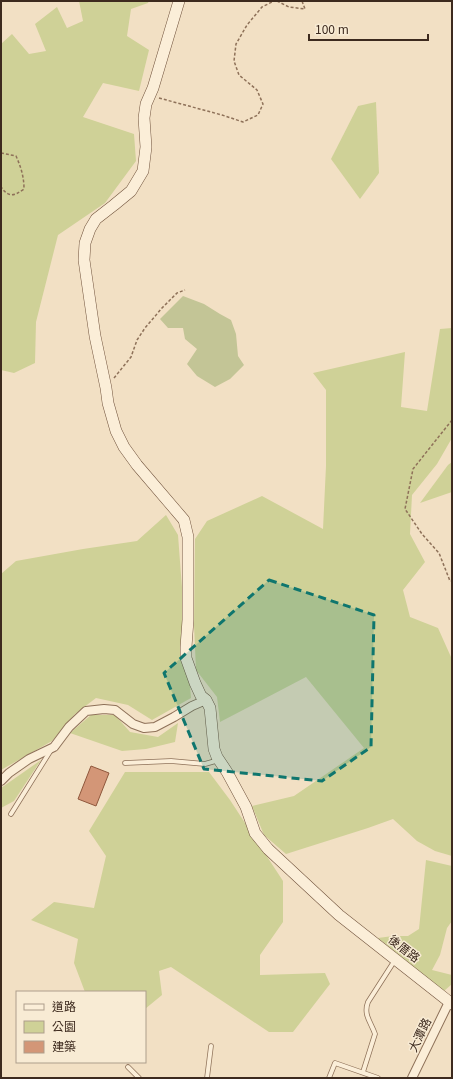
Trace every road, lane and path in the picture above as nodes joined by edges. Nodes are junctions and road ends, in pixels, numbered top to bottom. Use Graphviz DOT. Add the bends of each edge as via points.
graph roads {
  1 [pos="179,1"];
  2 [pos="274,1"];
  3 [pos="277,1"];
  4 [pos="302,1"];
  5 [pos="150,96"];
  6 [pos="1,153"];
  7 [pos="1,187"];
  8 [pos="185,290"];
  9 [pos="106,388"];
  10 [pos="452,420"];
  11 [pos="452,581"];
  12 [pos="206,700"];
  13 [pos="54,747"];
  14 [pos="219,760"];
  15 [pos="125,763"];
  16 [pos="1,781"];
  17 [pos="11,814"];
  18 [pos="396,960"];
  19 [pos="450,1003"];
  20 [pos="211,1046"];
  21 [pos="128,1067"];
  22 [pos="363,1072"];
  23 [pos="139,1078"];
  24 [pos="207,1078"];
  25 [pos="330,1078"];
  26 [pos="378,1078"];
  27 [pos="412,1078"];
  1 -- 5 [label="street, 後厝路"];
  2 -- 5 [label="path" via="262,7 246,25 236,44 234,61 240,75 257,90 263,104 258,115 243,122"];
  3 -- 4 [label="path" via="289,7 305,9"];
  5 -- 9 [label="street, 後厝路" via="144,118 146,147 143,171 130,191 96,219 85,243 84,260 95,336"];
  6 -- 7 [label="path" via="16,156 24,180 24,189 16,195 11,195 5,193"];
  8 -- 9 [label="path" via="177,293 145,328 136,340 131,357"];
  9 -- 12 [label="street, 後厝路" via="116,431 124,447 184,520 188,538 186,658 201,696"];
  10 -- 11 [label="path" via="413,469 405,509 439,553"];
  12 -- 13 [label="street" via="155,727 144,728 133,724 115,710 86,711 68,727"];
  12 -- 14 [label="street, 後厝路" via="210,708 214,749"];
  13 -- 16 [label="street" via="29,759"];
  13 -- 17 [label="lane"];
  14 -- 15 [label="lane" via="206,764 171,761"];
  14 -- 18 [label="street, 後厝路" via="246,807 255,833 268,849 339,915"];
  18 -- 19 [label="street, 後厝路"];
  18 -- 22 [label="lane" via="366,1007 375,1034"];
  19 -- 27 [label="street, 大潭路"];
  20 -- 24 [label="lane"];
  21 -- 23 [label="lane"];
  22 -- 25 [label="lane" via="335,1063"];
  22 -- 26 [label="lane"];
}
